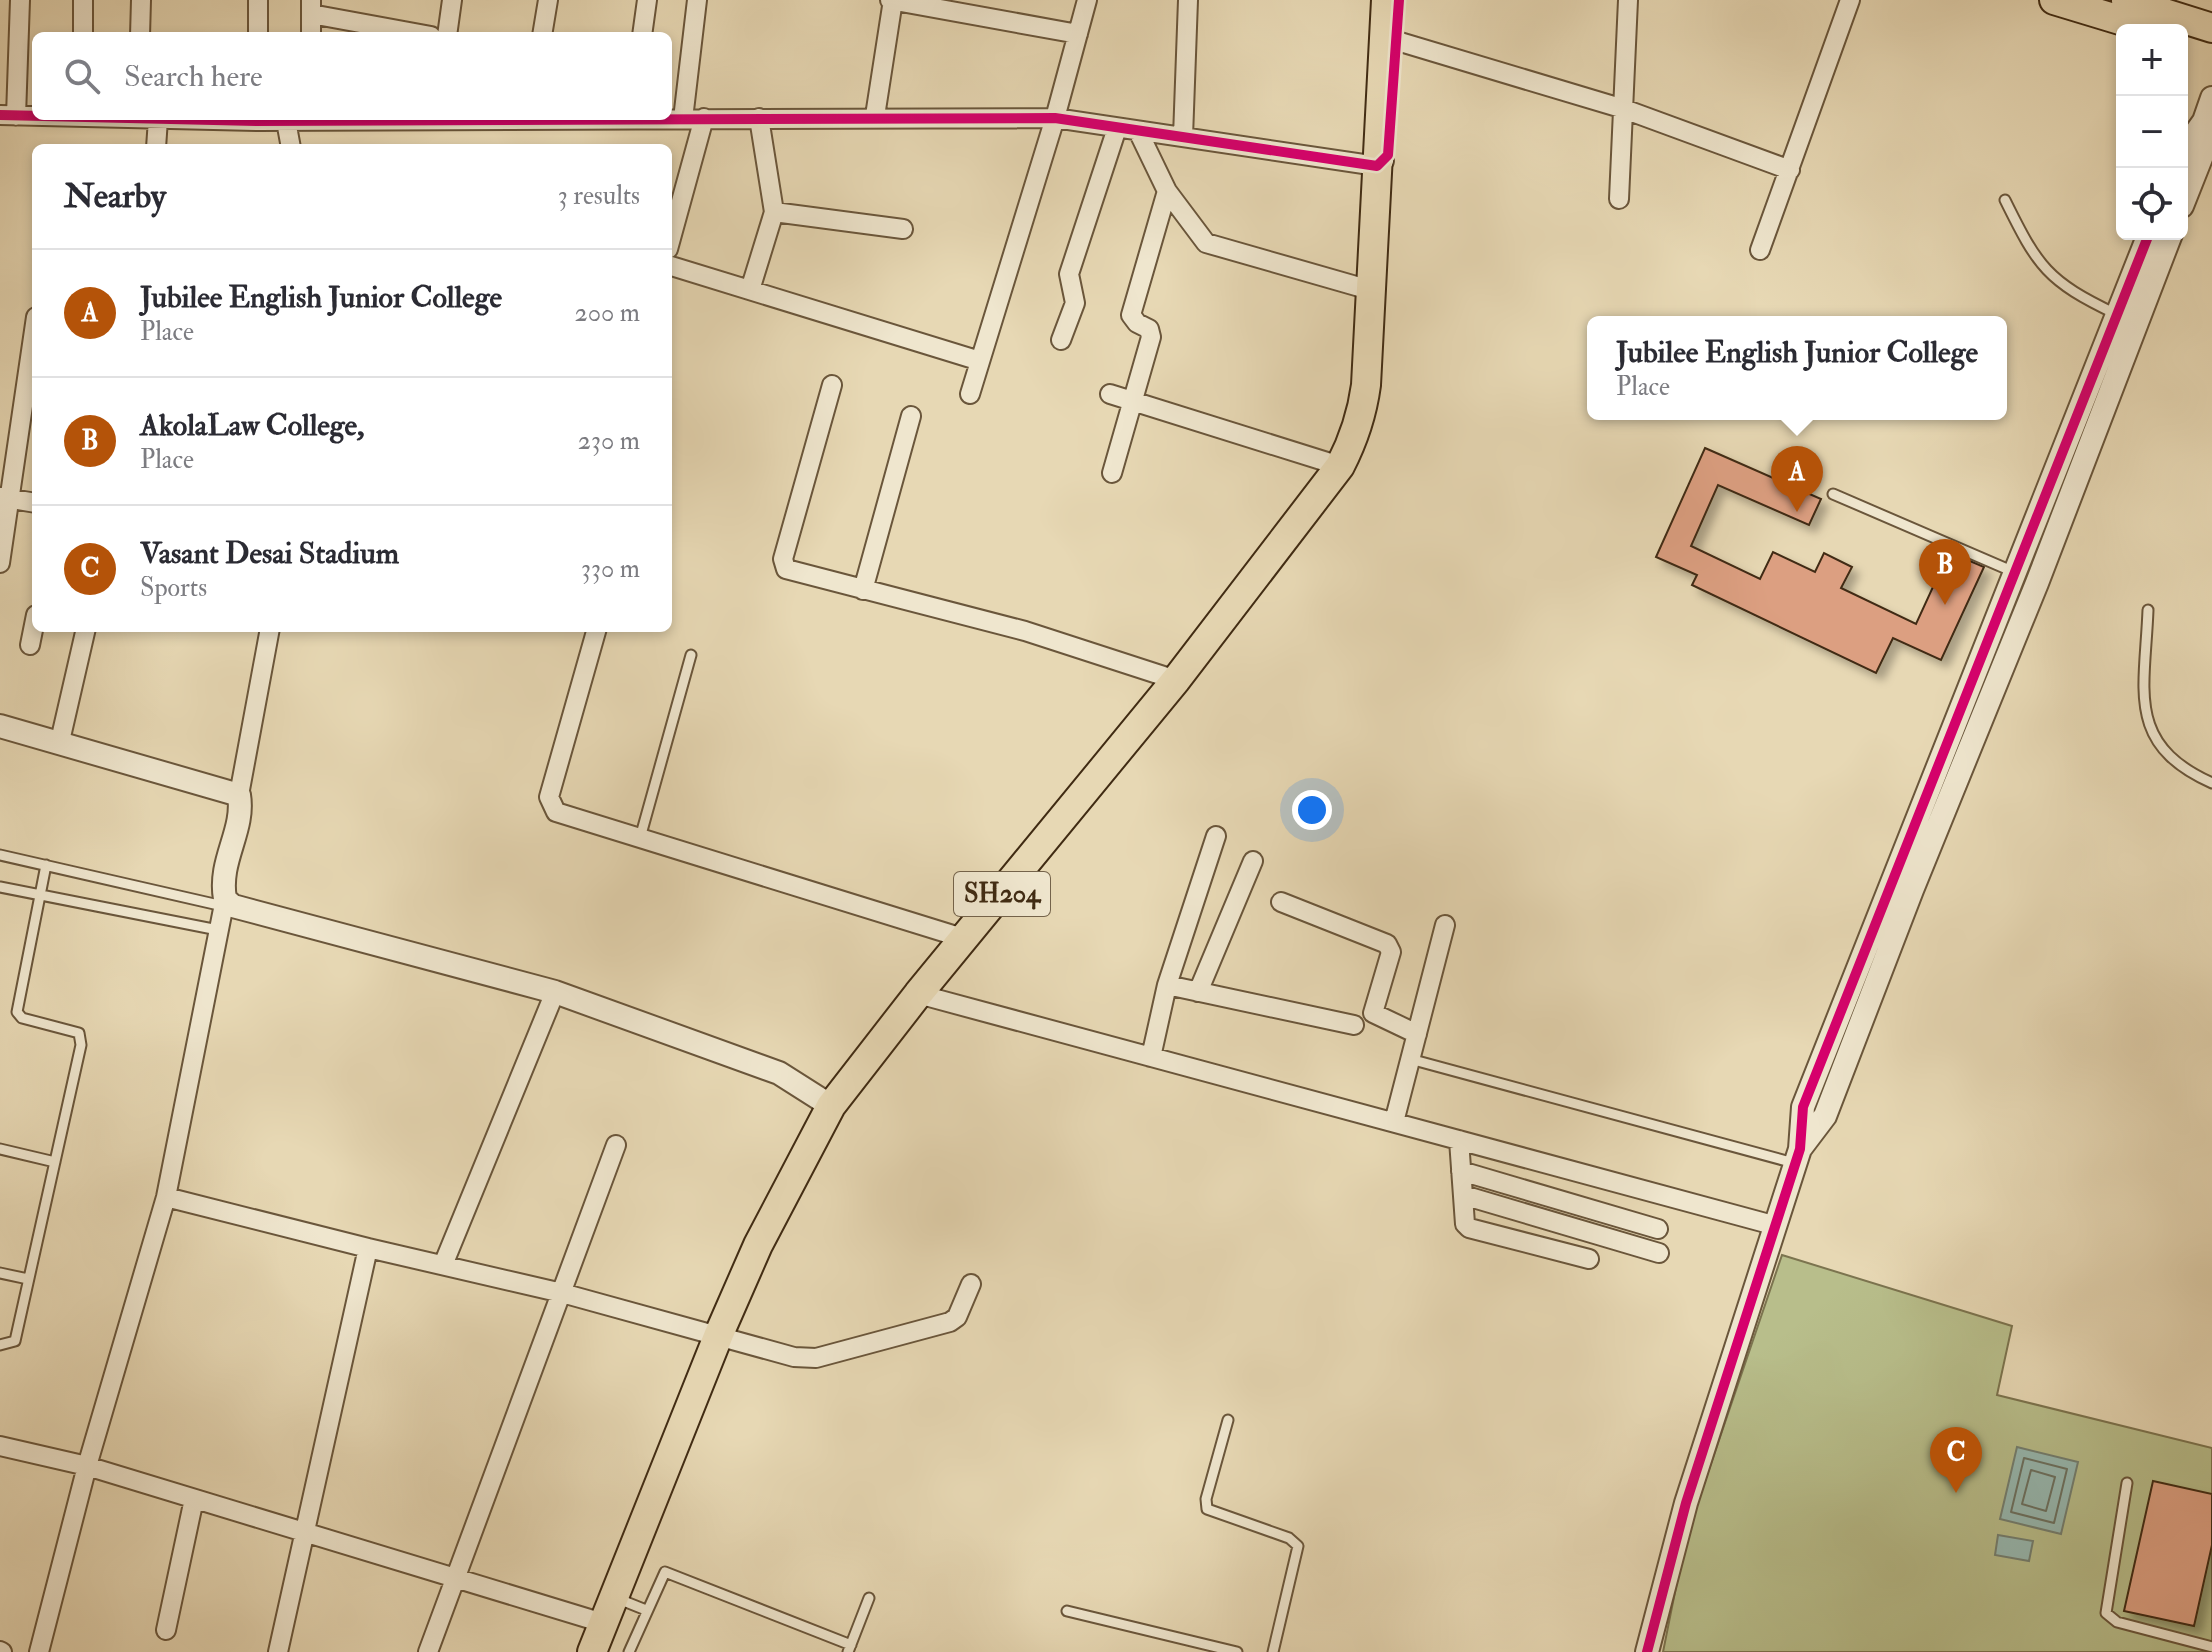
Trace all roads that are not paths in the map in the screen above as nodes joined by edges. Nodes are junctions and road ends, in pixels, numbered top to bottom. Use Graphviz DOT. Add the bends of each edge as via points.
graph roads {
  1 [pos="20,0"];
  2 [pos="83,0"];
  3 [pos="141,0"];
  4 [pos="258,0"];
  5 [pos="452,0"];
  6 [pos="548,0"];
  7 [pos="647,0"];
  8 [pos="697,0"];
  9 [pos="892,0"];
  10 [pos="1087,0"];
  11 [pos="1188,0"];
  12 [pos="1386,0"];
  13 [pos="1399,0"];
  14 [pos="1628,0"];
  15 [pos="1850,0"];
  16 [pos="2054,0"];
  17 [pos="2122,0"];
  18 [pos="311,7"];
  19 [pos="2133,24"];
  20 [pos="2212,28"];
  21 [pos="83,32"];
  22 [pos="140,32"];
  23 [pos="258,32"];
  24 [pos="311,32"];
  25 [pos="414,32"];
  26 [pos="448,32"];
  27 [pos="543,32"];
  28 [pos="643,32"];
  29 [pos="1078,34"];
  30 [pos="1397,41"];
  31 [pos="2188,41"];
  32 [pos="2212,48"];
  33 [pos="9,62"];
  34 [pos="2212,98"];
  35 [pos="1624,109"];
  36 [pos="8,115"];
  37 [pos="32,116"];
  38 [pos="875,116"];
  39 [pos="704,118"];
  40 [pos="759,118"];
  41 [pos="1055,118"];
  42 [pos="672,119"];
  43 [pos="683,119"];
  44 [pos="147,120"];
  45 [pos="276,120"];
  46 [pos="295,120"];
  47 [pos="286,121"];
  48 [pos="2204,121"];
  49 [pos="1117,128"];
  50 [pos="1138,131"];
  51 [pos="1183,137"];
  52 [pos="155,144"];
  53 [pos="290,144"];
  54 [pos="2188,144"];
  55 [pos="1378,157"];
  56 [pos="1790,170"];
  57 [pos="1167,191"];
  58 [pos="2188,191"];
  59 [pos="1619,199"];
  60 [pos="2005,200"];
  61 [pos="774,212"];
  62 [pos="903,229"];
  63 [pos="672,234"];
  64 [pos="2147,240"];
  65 [pos="2168,240"];
  66 [pos="1760,250"];
  67 [pos="672,266"];
  68 [pos="750,290"];
  69 [pos="1370,290"];
  70 [pos="2117,314"];
  71 [pos="32,340"];
  72 [pos="1061,340"];
  73 [pos="980,361"];
  74 [pos="832,385"];
  75 [pos="2100,386"];
  76 [pos="970,394"];
  77 [pos="1110,394"];
  78 [pos="1131,401"];
  79 [pos="911,416"];
  80 [pos="1340,466"];
  81 [pos="1112,473"];
  82 [pos="1833,494"];
  83 [pos="5,498"];
  84 [pos="32,502"];
  85 [pos="0,563"];
  86 [pos="2016,573"];
  87 [pos="2037,583"];
  88 [pos="863,590"];
  89 [pos="2148,610"];
  90 [pos="33,632"];
  91 [pos="85,632"];
  92 [pos="269,632"];
  93 [pos="596,632"];
  94 [pos="30,645"];
  95 [pos="691,655"];
  96 [pos="1176,680"];
  97 [pos="0,726"];
  98 [pos="60,741"];
  99 [pos="2212,783"];
  100 [pos="239,795"];
  101 [pos="1216,836"];
  102 [pos="640,838"];
  103 [pos="0,855"];
  104 [pos="1253,861"];
  105 [pos="46,865"];
  106 [pos="0,887"];
  107 [pos="39,895"];
  108 [pos="1281,902"];
  109 [pos="224,903"];
  110 [pos="1445,925"];
  111 [pos="218,930"];
  112 [pos="1869,935"];
  113 [pos="966,939"];
  114 [pos="1892,942"];
  115 [pos="1167,985"];
  116 [pos="555,992"];
  117 [pos="1198,992"];
  118 [pos="918,994"];
  119 [pos="1354,1025"];
  120 [pos="1417,1034"];
  121 [pos="1151,1057"];
  122 [pos="1410,1059"];
  123 [pos="831,1106"];
  124 [pos="1394,1122"];
  125 [pos="1459,1140"];
  126 [pos="616,1145"];
  127 [pos="0,1149"];
  128 [pos="1797,1156"];
  129 [pos="55,1162"];
  130 [pos="1461,1171"];
  131 [pos="1463,1195"];
  132 [pos="166,1197"];
  133 [pos="1773,1225"];
  134 [pos="1658,1229"];
  135 [pos="368,1248"];
  136 [pos="1659,1253"];
  137 [pos="1589,1259"];
  138 [pos="443,1265"];
  139 [pos="0,1273"];
  140 [pos="28,1279"];
  141 [pos="971,1284"];
  142 [pos="562,1293"];
  143 [pos="719,1334"];
  144 [pos="0,1345"];
  145 [pos="1228,1420"];
  146 [pos="0,1446"];
  147 [pos="87,1466"];
  148 [pos="2127,1483"];
  149 [pos="194,1499"];
  150 [pos="304,1532"];
  151 [pos="456,1578"];
  152 [pos="869,1598"];
  153 [pos="608,1610"];
  154 [pos="646,1610"];
  155 [pos="1067,1611"];
  156 [pos="166,1630"];
  157 [pos="2212,1647"];
  158 [pos="849,1648"];
  159 [pos="39,1652"];
  160 [pos="278,1652"];
  161 [pos="428,1652"];
  162 [pos="592,1652"];
  163 [pos="629,1652"];
  164 [pos="1237,1652"];
  165 [pos="1273,1652"];
  166 [pos="1647,1652"];
  1 -- 33 [label="street"];
  2 -- 21 [label="street"];
  3 -- 22 [label="street"];
  4 -- 23 [label="street"];
  5 -- 26 [label="street"];
  6 -- 27 [label="street"];
  7 -- 28 [label="street"];
  8 -- 43 [label="street"];
  9 -- 29 [label="street"];
  9 -- 38 [label="street"];
  10 -- 29 [label="street"];
  11 -- 51 [label="street"];
  12 -- 55 [label="main road, SH204"];
  13 -- 30 [label="street"];
  14 -- 35 [label="street"];
  15 -- 56 [label="street"];
  16 -- 19 [label="main road"];
  17 -- 20 [label="main road"];
  18 -- 24 [label="street"];
  18 -- 25 [label="street"];
  29 -- 41 [label="street"];
  30 -- 35 [label="street"];
  30 -- 55 [label="street" via="1388,155"];
  31 -- 32 [label="main road"];
  33 -- 36 [label="street"];
  34 -- 48 [label="street"];
  35 -- 56 [label="street"];
  35 -- 59 [label="street"];
  36 -- 37 [label="street"];
  38 -- 40 [label="street"];
  38 -- 41 [label="street"];
  39 -- 40 [label="street"];
  39 -- 43 [label="street"];
  39 -- 63 [label="street"];
  40 -- 61 [label="street"];
  41 -- 49 [label="street"];
  41 -- 73 [label="street"];
  42 -- 43 [label="street"];
  44 -- 52 [label="street"];
  45 -- 47 [label="street"];
  46 -- 47 [label="street"];
  47 -- 53 [label="street"];
  48 -- 54 [label="street"];
  48 -- 58 [label="street" via="2205,148"];
  49 -- 50 [label="street"];
  49 -- 72 [label="street" via="1069,274 1075,303"];
  50 -- 51 [label="street"];
  50 -- 57 [label="street"];
  51 -- 55 [label="street"];
  55 -- 69 [label="main road, SH204"];
  56 -- 66 [label="street"];
  57 -- 69 [label="street" via="1195,232 1216,249"];
  57 -- 78 [label="street" via="1131,315 1151,337"];
  60 -- 70 [label="lane" via="2042,268 2075,295"];
  61 -- 62 [label="street"];
  61 -- 68 [label="street"];
  64 -- 70 [label="street"];
  65 -- 75 [label="street"];
  67 -- 68 [label="street"];
  68 -- 73 [label="street"];
  69 -- 80 [label="main road, SH204" via="1361,421"];
  70 -- 75 [label="street"];
  71 -- 83 [label="street"];
  73 -- 76 [label="street"];
  74 -- 88 [label="street" via="783,564 796,573"];
  75 -- 86 [label="street"];
  75 -- 87 [label="street"];
  77 -- 78 [label="street"];
  78 -- 80 [label="street"];
  78 -- 81 [label="street"];
  79 -- 88 [label="street"];
  80 -- 96 [label="main road, SH204"];
  82 -- 86 [label="lane"];
  83 -- 84 [label="street"];
  83 -- 85 [label="street"];
  86 -- 87 [label="lane"];
  86 -- 112 [label="street"];
  87 -- 114 [label="street"];
  88 -- 96 [label="street" via="1025,631"];
  89 -- 99 [label="lane" via="2147,724 2156,744 2174,761"];
  90 -- 94 [label="street"];
  91 -- 98 [label="street"];
  92 -- 100 [label="street"];
  93 -- 102 [label="street" via="550,806"];
  95 -- 102 [label="lane"];
  96 -- 113 [label="main road, SH204"];
  97 -- 98 [label="street"];
  98 -- 100 [label="street"];
  100 -- 109 [label="street" via="241,809 224,866"];
  101 -- 115 [label="street"];
  102 -- 113 [label="street"];
  103 -- 105 [label="lane"];
  104 -- 117 [label="street"];
  105 -- 107 [label="lane"];
  105 -- 109 [label="lane"];
  106 -- 107 [label="lane"];
  107 -- 111 [label="lane"];
  107 -- 129 [label="lane" via="17,1012 81,1038"];
  108 -- 120 [label="street" via="1387,944 1391,952 1373,1013"];
  109 -- 111 [label="street"];
  109 -- 116 [label="street"];
  110 -- 120 [label="street"];
  111 -- 132 [label="street"];
  112 -- 114 [label="street"];
  112 -- 128 [label="street" via="1803,1107"];
  113 -- 118 [label="main road, SH204"];
  114 -- 128 [label="street" via="1825,1116"];
  115 -- 117 [label="street"];
  115 -- 121 [label="street"];
  116 -- 123 [label="street" via="779,1073"];
  116 -- 138 [label="street"];
  117 -- 119 [label="street"];
  118 -- 121 [label="street"];
  118 -- 123 [label="main road, SH204"];
  120 -- 122 [label="street"];
  121 -- 124 [label="street"];
  122 -- 124 [label="street"];
  122 -- 128 [label="lane"];
  123 -- 143 [label="main road, SH204" via="758,1245"];
  124 -- 125 [label="street"];
  125 -- 130 [label="street"];
  125 -- 133 [label="street"];
  126 -- 142 [label="street"];
  127 -- 129 [label="lane"];
  128 -- 133 [label="street"];
  129 -- 140 [label="lane"];
  130 -- 131 [label="street"];
  130 -- 134 [label="street"];
  131 -- 136 [label="street"];
  131 -- 137 [label="street" via="1469,1228"];
  132 -- 135 [label="street"];
  132 -- 147 [label="street"];
  133 -- 166 [label="street" via="1686,1503"];
  135 -- 138 [label="street"];
  135 -- 150 [label="street"];
  138 -- 142 [label="street"];
  139 -- 140 [label="lane"];
  140 -- 144 [label="lane" via="15,1341"];
  141 -- 143 [label="street" via="950,1322 816,1358 794,1357"];
  142 -- 143 [label="street"];
  142 -- 151 [label="street"];
  143 -- 153 [label="main road, SH204"];
  145 -- 165 [label="lane" via="1207,1509 1289,1538 1298,1546"];
  146 -- 147 [label="street"];
  147 -- 149 [label="street"];
  147 -- 159 [label="street"];
  148 -- 157 [label="lane" via="2106,1613 2117,1622"];
  149 -- 150 [label="street"];
  149 -- 156 [label="street"];
  150 -- 151 [label="street"];
  150 -- 160 [label="street"];
  151 -- 153 [label="street"];
  151 -- 161 [label="street"];
  152 -- 158 [label="lane"];
  153 -- 154 [label="lane"];
  153 -- 162 [label="main road, SH204"];
  154 -- 158 [label="lane" via="661,1575 670,1572"];
  154 -- 163 [label="lane"];
  155 -- 164 [label="lane"];
}
